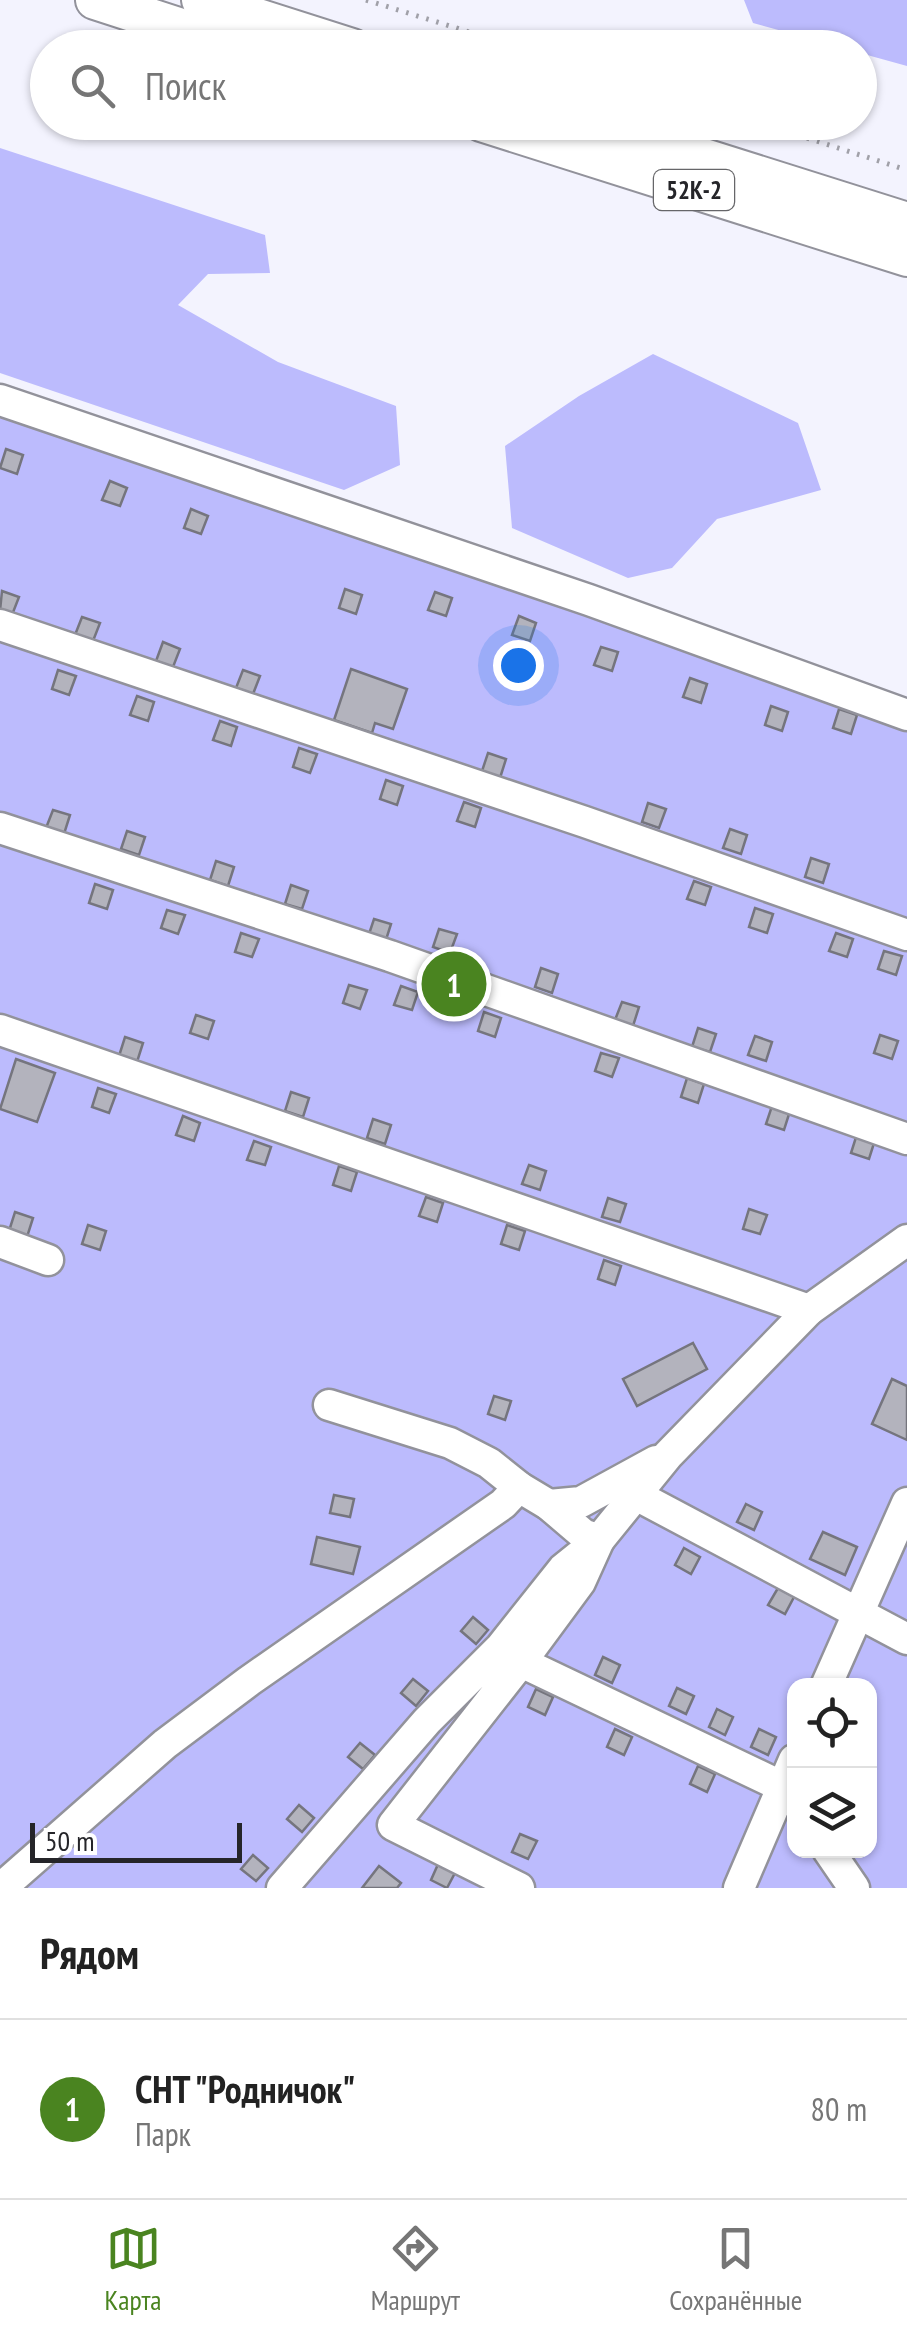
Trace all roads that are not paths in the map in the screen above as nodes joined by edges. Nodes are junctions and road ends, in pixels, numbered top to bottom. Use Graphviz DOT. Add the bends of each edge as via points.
graph roads {
  1 [pos="95,0"];
  2 [pos="201,0"];
  3 [pos="188,30"];
  4 [pos="295,30"];
  5 [pos="537,140"];
  6 [pos="647,140"];
  7 [pos="907,222"];
  8 [pos="907,257"];
  9 [pos="0,400"];
  10 [pos="0,624"];
  11 [pos="907,715"];
  12 [pos="0,828"];
  13 [pos="907,935"];
  14 [pos="0,1030"];
  15 [pos="907,1138"];
  16 [pos="907,1240"];
  17 [pos="0,1242"];
  18 [pos="48,1260"];
  19 [pos="809,1310"];
  20 [pos="329,1404"];
  21 [pos="668,1455"];
  22 [pos="519,1487"];
  23 [pos="636,1495"];
  24 [pos="907,1503"];
  25 [pos="550,1505"];
  26 [pos="598,1540"];
  27 [pos="856,1613"];
  28 [pos="907,1639"];
  29 [pos="522,1662"];
  30 [pos="829,1678"];
  31 [pos="787,1781"];
  32 [pos="787,1791"];
  33 [pos="833,1858"];
  34 [pos="0,1888"];
  35 [pos="282,1888"];
  36 [pos="519,1888"];
  37 [pos="739,1888"];
  38 [pos="854,1888"];
  1 -- 3 [label="main road"];
  2 -- 4 [label="main road"];
  5 -- 8 [label="main road, 52К-2"];
  6 -- 7 [label="main road, 52К-2"];
  9 -- 11 [label="street"];
  10 -- 13 [label="street"];
  12 -- 15 [label="street" via="390,956"];
  14 -- 19 [label="street"];
  16 -- 19 [label="street"];
  17 -- 18 [label="street"];
  19 -- 21 [label="street"];
  20 -- 22 [label="street" via="450,1443"];
  21 -- 23 [label="street"];
  21 -- 25 [label="street" via="581,1502"];
  22 -- 25 [label="street"];
  22 -- 34 [label="street" via="165,1744"];
  23 -- 26 [label="street"];
  23 -- 27 [label="street"];
  24 -- 27 [label="street"];
  25 -- 26 [label="street"];
  26 -- 29 [label="street" via="580,1582"];
  26 -- 35 [label="street" via="563,1568"];
  27 -- 28 [label="street"];
  27 -- 30 [label="street"];
  29 -- 31 [label="street"];
  29 -- 36 [label="street" via="393,1825"];
  32 -- 37 [label="street"];
  33 -- 38 [label="street"];
}
